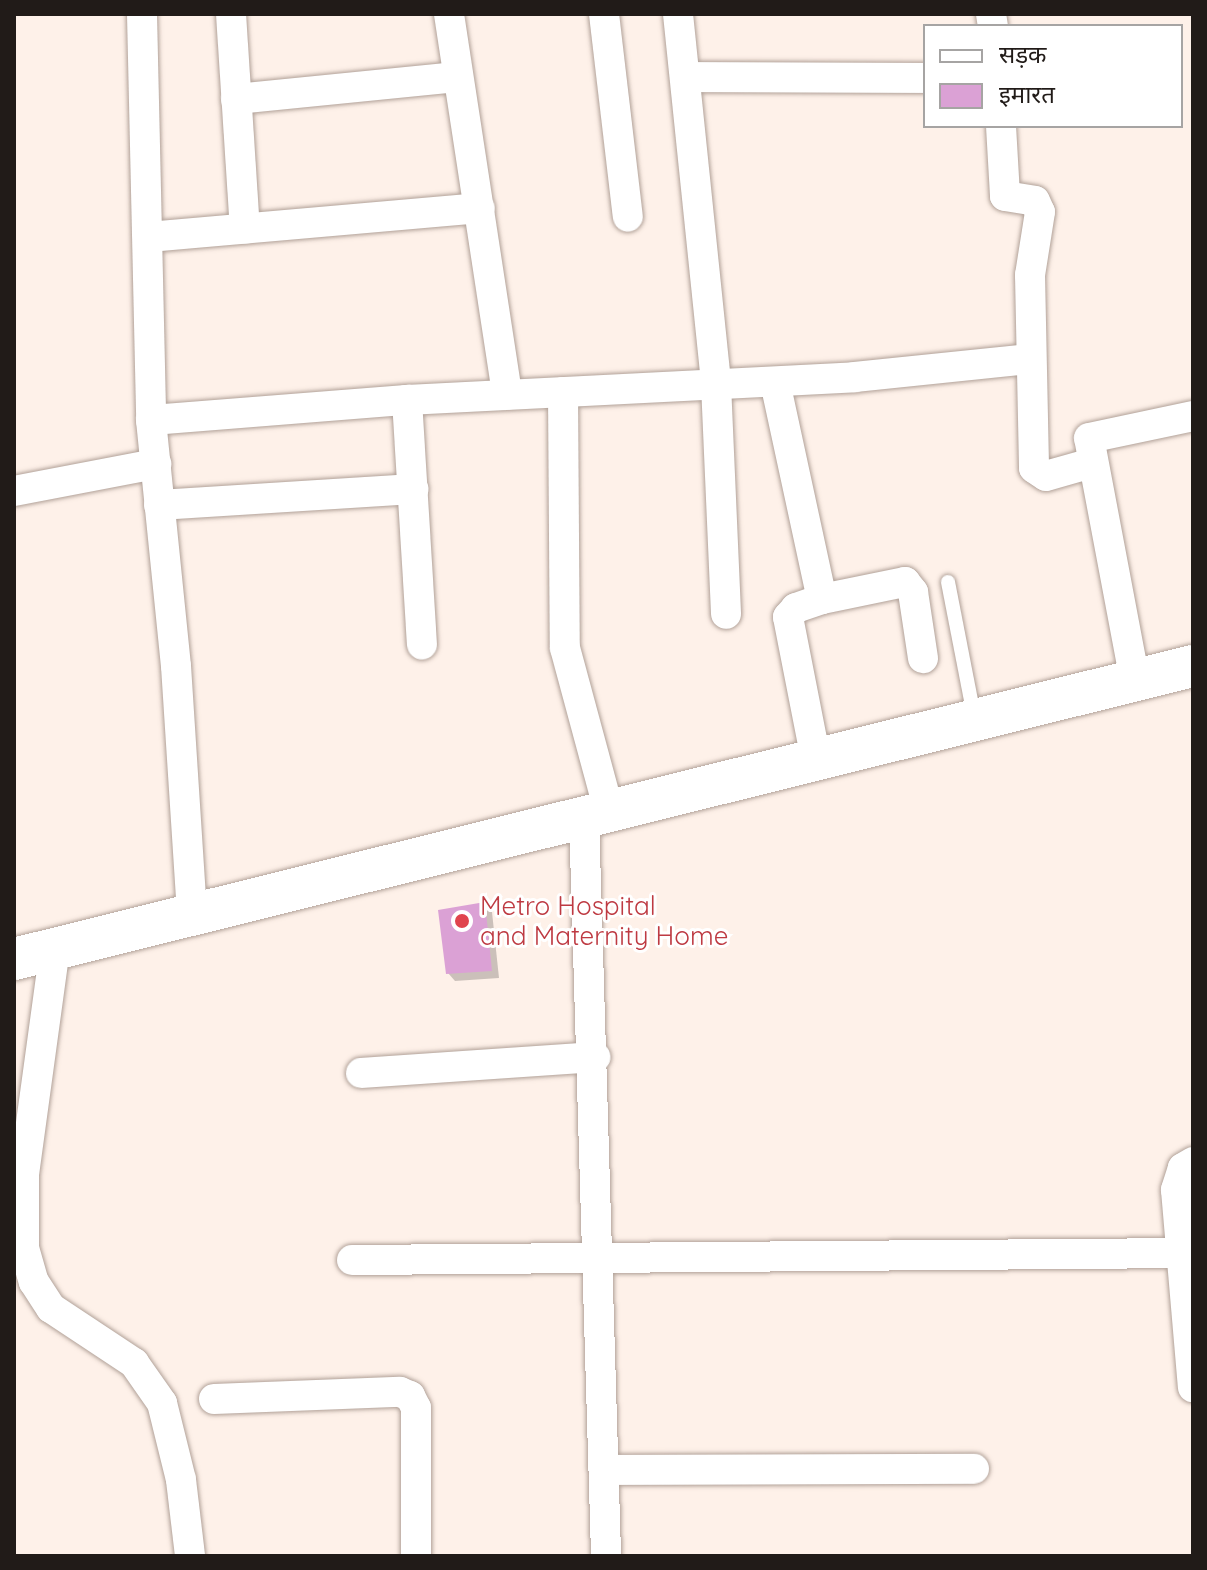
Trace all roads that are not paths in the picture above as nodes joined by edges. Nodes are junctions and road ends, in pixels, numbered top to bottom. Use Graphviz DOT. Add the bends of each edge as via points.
graph roads {
  1 [pos="142,14"];
  2 [pos="231,14"];
  3 [pos="449,14"];
  4 [pos="604,14"];
  5 [pos="678,14"];
  6 [pos="457,77"];
  7 [pos="685,77"];
  8 [pos="923,78"];
  9 [pos="236,99"];
  10 [pos="1001,128"];
  11 [pos="480,208"];
  12 [pos="628,217"];
  13 [pos="245,229"];
  14 [pos="149,237"];
  15 [pos="1030,359"];
  16 [pos="775,382"];
  17 [pos="716,384"];
  18 [pos="563,392"];
  19 [pos="507,395"];
  20 [pos="407,400"];
  21 [pos="1193,416"];
  22 [pos="151,420"];
  23 [pos="1092,463"];
  24 [pos="156,464"];
  25 [pos="413,489"];
  26 [pos="14,491"];
  27 [pos="159,505"];
  28 [pos="948,582"];
  29 [pos="822,599"];
  30 [pos="726,614"];
  31 [pos="422,645"];
  32 [pos="923,658"];
  33 [pos="1193,666"];
  34 [pos="1135,681"];
  35 [pos="975,720"];
  36 [pos="816,760"];
  37 [pos="596,814"];
  38 [pos="192,914"];
  39 [pos="55,948"];
  40 [pos="14,959"];
  41 [pos="595,1057"];
  42 [pos="361,1073"];
  43 [pos="1193,1162"];
  44 [pos="1183,1253"];
  45 [pos="352,1260"];
  46 [pos="598,1261"];
  47 [pos="1193,1387"];
  48 [pos="214,1399"];
  49 [pos="974,1469"];
  50 [pos="604,1470"];
  51 [pos="190,1556"];
  52 [pos="416,1556"];
  53 [pos="606,1556"];
  1 -- 14 [label="street"];
  2 -- 9 [label="street"];
  3 -- 6 [label="street"];
  4 -- 12 [label="street"];
  5 -- 7 [label="street"];
  6 -- 9 [label="street"];
  6 -- 11 [label="street"];
  7 -- 8 [label="street"];
  7 -- 17 [label="street"];
  9 -- 13 [label="street"];
  10 -- 15 [label="street" via="1005,196 1035,201 1040,212 1030,275"];
  11 -- 13 [label="street"];
  11 -- 19 [label="street"];
  13 -- 14 [label="street"];
  14 -- 22 [label="street"];
  15 -- 16 [label="street"];
  15 -- 23 [label="street" via="1034,468 1046,476"];
  16 -- 17 [label="street"];
  16 -- 29 [label="street"];
  17 -- 18 [label="street"];
  17 -- 30 [label="street"];
  18 -- 19 [label="street"];
  18 -- 37 [label="street" via="565,648"];
  19 -- 20 [label="street"];
  20 -- 22 [label="street"];
  20 -- 25 [label="street"];
  21 -- 23 [label="street" via="1093,434 1088,443"];
  22 -- 24 [label="street"];
  23 -- 34 [label="street"];
  24 -- 26 [label="street"];
  24 -- 27 [label="street"];
  25 -- 27 [label="street"];
  25 -- 31 [label="street"];
  27 -- 38 [label="street"];
  28 -- 35 [label="lane"];
  29 -- 32 [label="street" via="905,582 913,592"];
  29 -- 36 [label="street" via="796,608 788,617"];
  33 -- 34 [label="main road"];
  34 -- 35 [label="main road"];
  35 -- 36 [label="main road"];
  36 -- 37 [label="main road"];
  37 -- 38 [label="main road"];
  37 -- 41 [label="street"];
  38 -- 39 [label="main road"];
  39 -- 40 [label="main road"];
  39 -- 51 [label="street" via="24,1174 24,1248 34,1282 51,1308 134,1363 162,1403 181,1480"];
  41 -- 42 [label="street"];
  41 -- 46 [label="street"];
  43 -- 44 [label="street" via="1177,1178"];
  44 -- 46 [label="street"];
  44 -- 47 [label="street"];
  45 -- 46 [label="street"];
  46 -- 50 [label="street"];
  48 -- 52 [label="street" via="410,1396 416,1408"];
  49 -- 50 [label="street"];
  50 -- 53 [label="street"];
}
